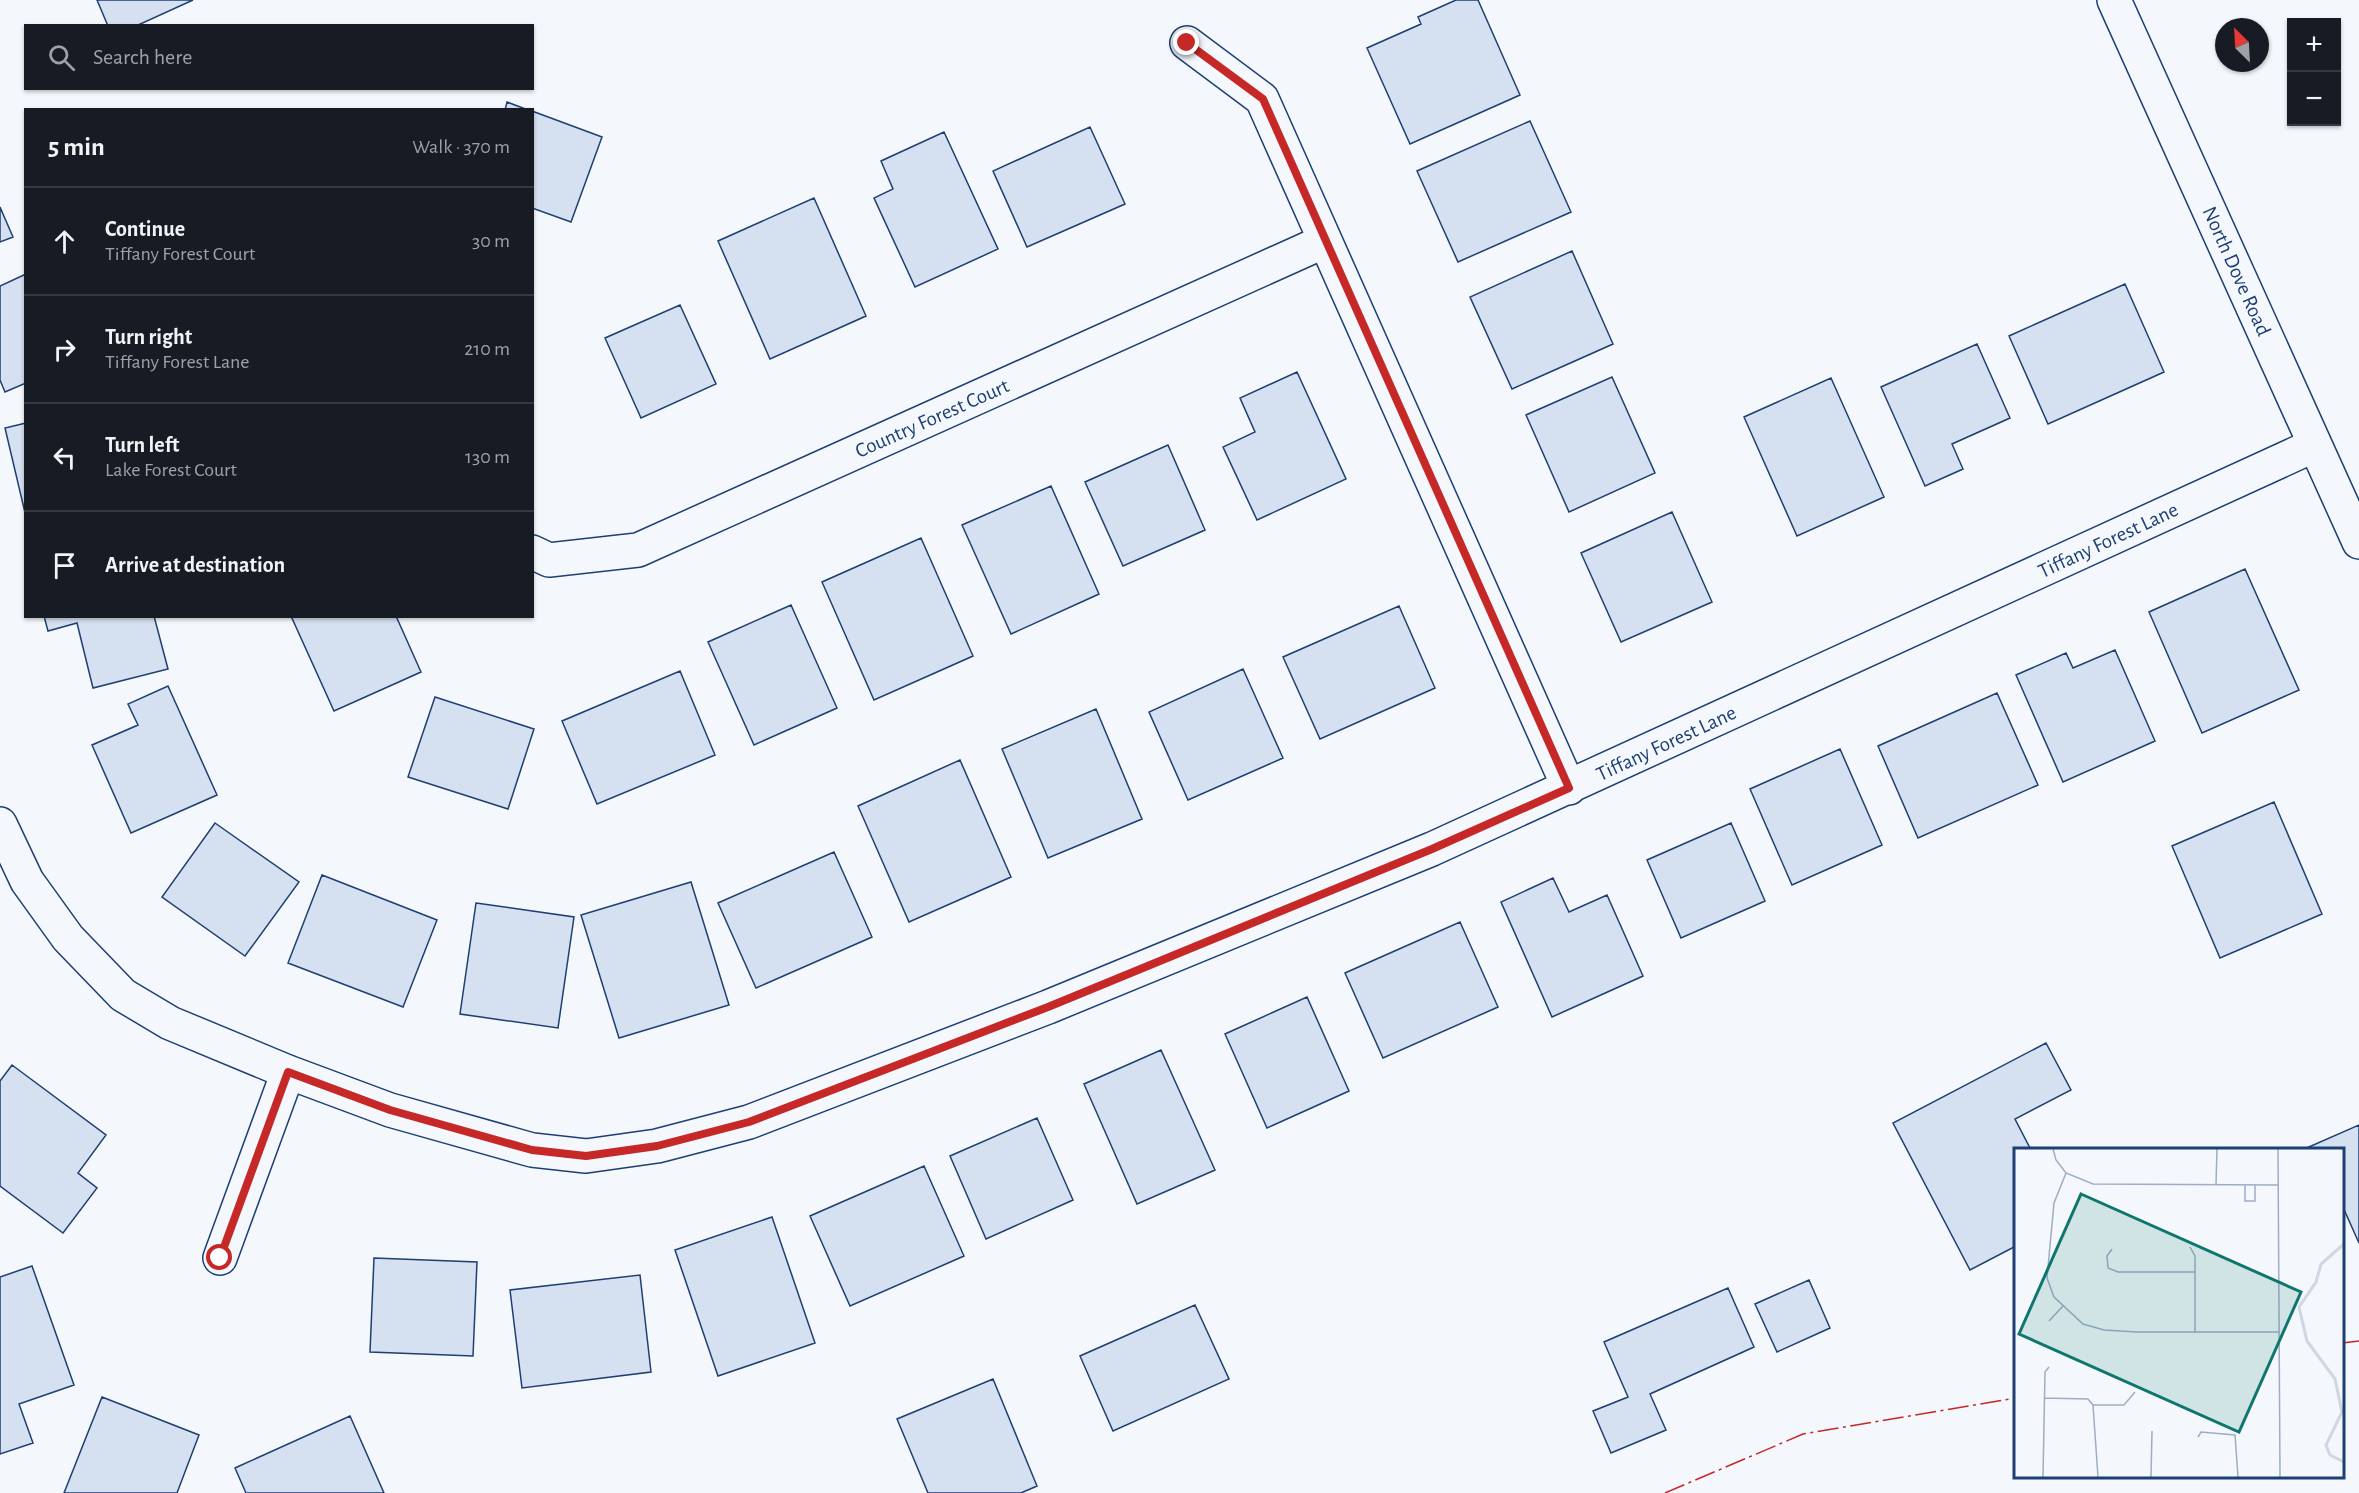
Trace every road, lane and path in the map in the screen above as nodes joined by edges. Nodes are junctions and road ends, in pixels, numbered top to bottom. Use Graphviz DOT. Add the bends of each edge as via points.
graph roads {
  1 [pos="2114,0"];
  2 [pos="1187,43"];
  3 [pos="1325,241"];
  4 [pos="2315,445"];
  5 [pos="2359,542"];
  6 [pos="534,553"];
  7 [pos="1569,788"];
  8 [pos="0,824"];
  9 [pos="288,1072"];
  10 [pos="220,1258"];
  1 -- 4 [label="street, North Dove Road"];
  2 -- 3 [label="street" via="1263,99"];
  3 -- 6 [label="street, Country Forest Court" via="638,550 549,560"];
  3 -- 7 [label="street"];
  4 -- 5 [label="street, North Dove Road"];
  4 -- 7 [label="street, Tiffany Forest Lane"];
  7 -- 9 [label="street, Tiffany Forest Lane" via="1432,849 1038,1011 749,1122 657,1146 586,1156 532,1150 390,1110"];
  8 -- 9 [label="street, Tiffany Forest Lane" via="27,881 68,938 123,995 170,1023"];
  9 -- 10 [label="street"];
}
